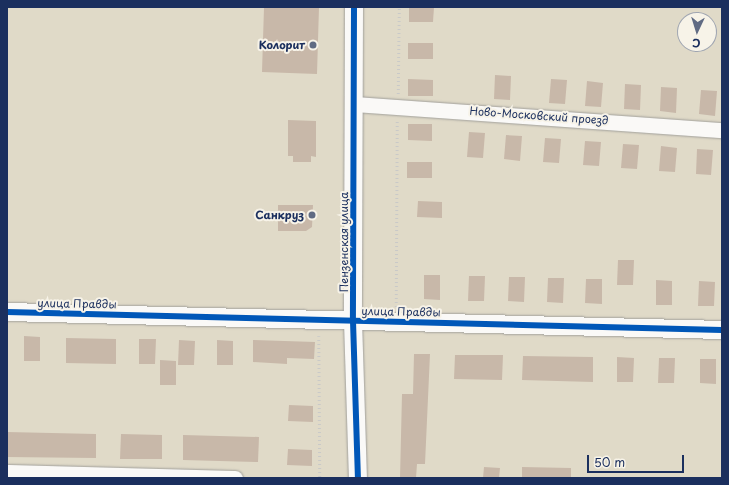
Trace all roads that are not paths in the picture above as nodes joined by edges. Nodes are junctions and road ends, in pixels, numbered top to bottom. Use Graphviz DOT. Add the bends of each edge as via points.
graph roads {
  1 [pos="354,7"];
  2 [pos="355,104"];
  3 [pos="722,130"];
  4 [pos="7,312"];
  5 [pos="353,320"];
  6 [pos="722,330"];
  7 [pos="7,472"];
  8 [pos="235,478"];
  9 [pos="358,478"];
  1 -- 2 [label="street, Пензенская улица"];
  2 -- 3 [label="street, Ново-Московский проезд" via="398,105"];
  2 -- 5 [label="street, Пензенская улица"];
  4 -- 5 [label="street, улица Правды"];
  5 -- 6 [label="street, улица Правды"];
  5 -- 9 [label="street, Пензенская улица"];
  7 -- 8 [label="street"];
}
